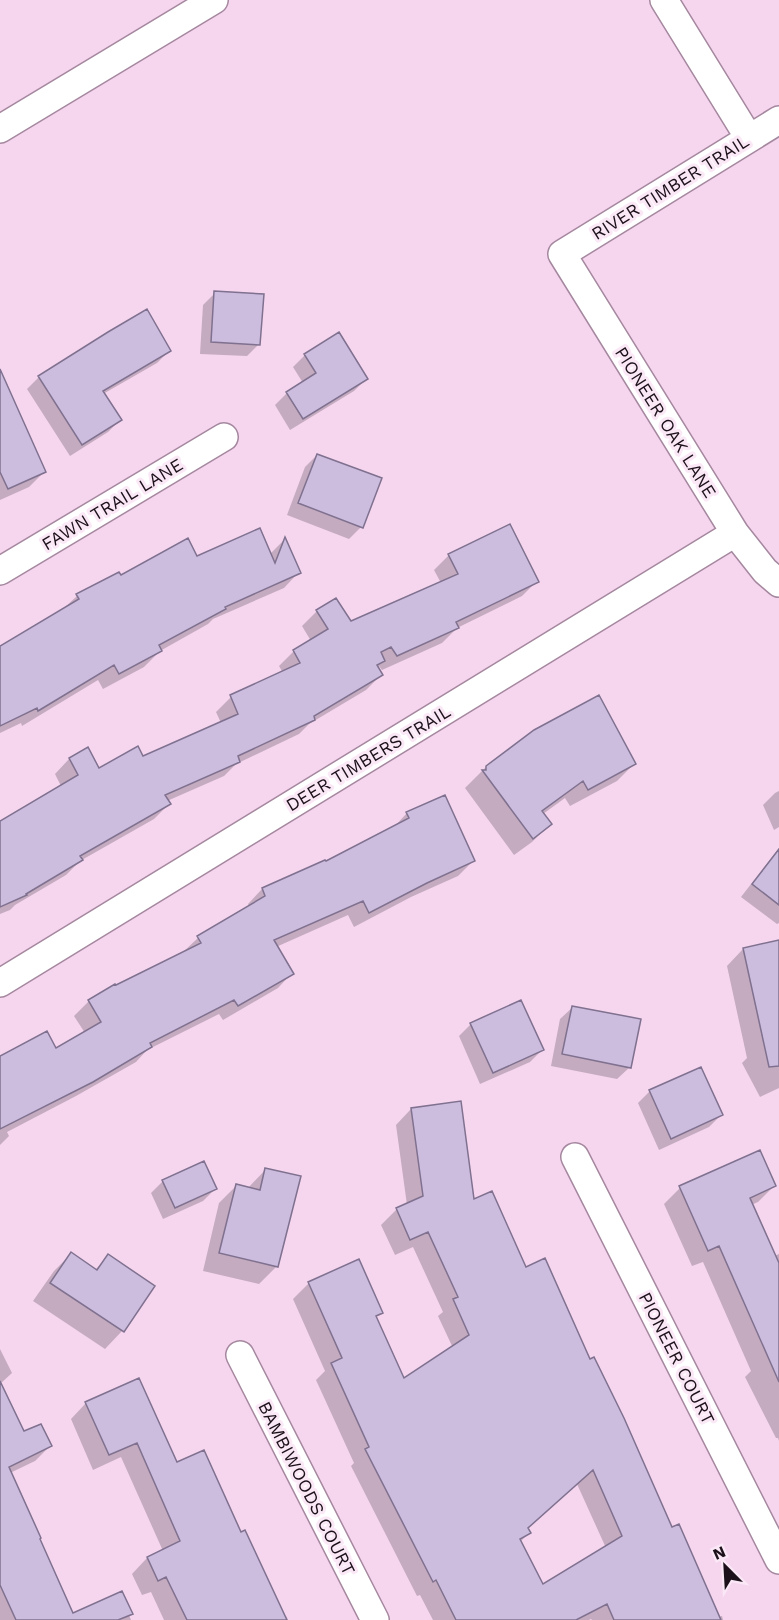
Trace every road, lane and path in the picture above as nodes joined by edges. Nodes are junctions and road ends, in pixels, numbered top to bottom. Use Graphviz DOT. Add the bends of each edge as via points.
graph roads {
  1 [pos="214,0"];
  2 [pos="664,0"];
  3 [pos="779,120"];
  4 [pos="0,129"];
  5 [pos="749,138"];
  6 [pos="562,254"];
  7 [pos="224,437"];
  8 [pos="735,532"];
  9 [pos="0,571"];
  10 [pos="779,583"];
  11 [pos="0,982"];
  12 [pos="575,1156"];
  13 [pos="240,1355"];
  14 [pos="779,1560"];
  15 [pos="375,1620"];
  1 -- 4 [label="street"];
  2 -- 5 [label="street"];
  3 -- 5 [label="street, RIVER TIMBER TRAIL"];
  5 -- 6 [label="street, RIVER TIMBER TRAIL"];
  6 -- 8 [label="street, PIONEER OAK LANE"];
  7 -- 9 [label="street, FAWN TRAIL LANE"];
  8 -- 10 [label="street, PIONEER OAK LANE"];
  8 -- 11 [label="street, DEER TIMBERS TRAIL"];
  12 -- 14 [label="street, PIONEER COURT"];
  13 -- 15 [label="street, BAMBIWOODS COURT"];
}
